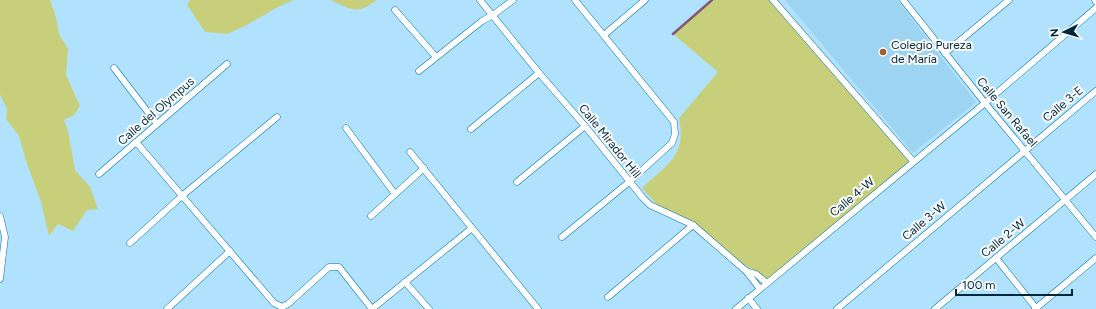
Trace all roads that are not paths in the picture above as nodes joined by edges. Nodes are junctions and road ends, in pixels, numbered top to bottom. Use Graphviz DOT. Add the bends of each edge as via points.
graph roads {
  1 [pos="480,0"];
  2 [pos="513,0"];
  3 [pos="575,0"];
  4 [pos="645,0"];
  5 [pos="773,0"];
  6 [pos="903,0"];
  7 [pos="1009,0"];
  8 [pos="1096,8"];
  9 [pos="396,10"];
  10 [pos="493,15"];
  11 [pos="604,34"];
  12 [pos="945,53"];
  13 [pos="436,57"];
  14 [pos="227,64"];
  15 [pos="114,68"];
  16 [pos="419,71"];
  17 [pos="539,73"];
  18 [pos="1096,91"];
  19 [pos="985,103"];
  20 [pos="277,117"];
  21 [pos="157,124"];
  22 [pos="585,126"];
  23 [pos="346,128"];
  24 [pos="471,129"];
  25 [pos="136,142"];
  26 [pos="1025,150"];
  27 [pos="410,152"];
  28 [pos="912,161"];
  29 [pos="424,168"];
  30 [pos="99,174"];
  31 [pos="1096,174"];
  32 [pos="517,182"];
  33 [pos="629,182"];
  34 [pos="396,194"];
  35 [pos="183,195"];
  36 [pos="1066,199"];
  37 [pos="0,216"];
  38 [pos="371,216"];
  39 [pos="693,225"];
  40 [pos="472,228"];
  41 [pos="562,237"];
  42 [pos="1096,237"];
  43 [pos="130,243"];
  44 [pos="230,251"];
  45 [pos="996,258"];
  46 [pos="1096,258"];
  47 [pos="746,271"];
  48 [pos="0,279"];
  49 [pos="405,282"];
  50 [pos="767,283"];
  51 [pos="760,289"];
  52 [pos="608,297"];
  53 [pos="748,298"];
  54 [pos="1035,308"];
  55 [pos="167,309"];
  56 [pos="372,309"];
  57 [pos="429,309"];
  58 [pos="538,309"];
  59 [pos="736,309"];
  60 [pos="758,309"];
  61 [pos="837,309"];
  62 [pos="935,309"];
  1 -- 10 [label="street, Calle Mirador Hill"];
  2 -- 10 [label="street"];
  3 -- 11 [label="street"];
  4 -- 11 [label="street"];
  5 -- 28 [label="street"];
  6 -- 12 [label="street, Calle San Rafael"];
  7 -- 12 [label="street"];
  8 -- 19 [label="street, Calle 4-W"];
  9 -- 13 [label="street"];
  10 -- 13 [label="street"];
  10 -- 17 [label="street, Calle Mirador Hill"];
  11 -- 33 [label="street" via="674,122 675,134 672,143"];
  12 -- 19 [label="street, Calle San Rafael"];
  13 -- 16 [label="street"];
  14 -- 21 [label="street, Calle del Olympus"];
  15 -- 21 [label="street"];
  17 -- 22 [label="street, Calle Mirador Hill"];
  17 -- 24 [label="street"];
  18 -- 26 [label="street, Calle 3-E"];
  19 -- 26 [label="street, Calle San Rafael"];
  19 -- 28 [label="street, Calle 4-W"];
  20 -- 35 [label="street"];
  21 -- 25 [label="street, Calle del Olympus"];
  22 -- 32 [label="street"];
  22 -- 33 [label="street, Calle Mirador Hill"];
  23 -- 34 [label="street"];
  25 -- 30 [label="street, Calle del Olympus"];
  25 -- 35 [label="street"];
  26 -- 36 [label="street, Calle San Rafael"];
  26 -- 61 [label="street, Calle 3-W"];
  27 -- 29 [label="street"];
  28 -- 50 [label="street, Calle 4-W"];
  29 -- 34 [label="street"];
  29 -- 40 [label="street"];
  31 -- 36 [label="street, Calle 2-W"];
  33 -- 39 [label="street, Calle Mirador Hill" via="650,205"];
  33 -- 41 [label="street"];
  34 -- 38 [label="street"];
  35 -- 43 [label="street"];
  35 -- 44 [label="street"];
  36 -- 42 [label="street, Calle San Rafael"];
  36 -- 45 [label="street, Calle 2-W"];
  37 -- 48 [label="street" via="5,237"];
  39 -- 47 [label="street, Calle Mirador Hill"];
  39 -- 52 [label="street"];
  40 -- 49 [label="street"];
  40 -- 58 [label="street"];
  44 -- 55 [label="street"];
  44 -- 56 [label="street" via="274,303 282,307 329,267 334,266 339,267"];
  45 -- 54 [label="street"];
  45 -- 62 [label="street, Calle 2-W"];
  46 -- 54 [label="street"];
  47 -- 50 [label="street, Calle Mirador Hill" via="756,274"];
  47 -- 51 [label="street, Calle Mirador Hill"];
  49 -- 56 [label="street"];
  49 -- 57 [label="street"];
  50 -- 51 [label="street, Calle 4-W"];
  51 -- 53 [label="street, Calle 4-W"];
  53 -- 59 [label="street, Calle 4-W"];
  53 -- 60 [label="street"];
}
